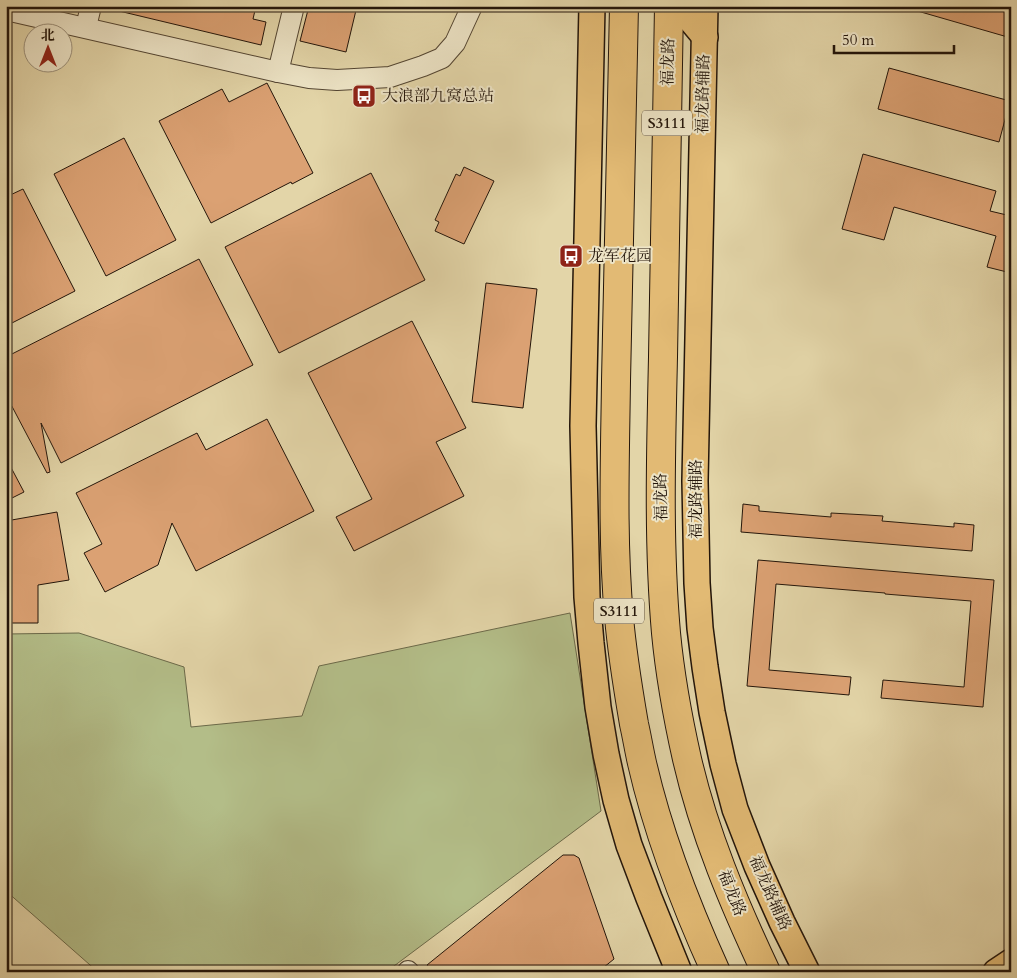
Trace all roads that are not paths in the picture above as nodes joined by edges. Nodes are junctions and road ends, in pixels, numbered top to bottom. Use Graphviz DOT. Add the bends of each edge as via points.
graph roads {
  1 [pos="91,6"];
  2 [pos="294,6"];
  3 [pos="457,6"];
  4 [pos="472,6"];
  5 [pos="592,6"];
  6 [pos="611,6"];
  7 [pos="624,6"];
  8 [pos="669,6"];
  9 [pos="675,6"];
  10 [pos="705,7"];
  11 [pos="6,10"];
  12 [pos="86,27"];
  13 [pos="591,31"];
  14 [pos="704,38"];
  15 [pos="442,58"];
  16 [pos="278,72"];
  17 [pos="1011,962"];
  18 [pos="679,972"];
  19 [pos="716,972"];
  20 [pos="766,972"];
  21 [pos="807,972"];
  22 [pos="996,972"];
  1 -- 12 [label="street"];
  2 -- 16 [label="street"];
  3 -- 15 [label="street" via="445,38"];
  4 -- 15 [label="street" via="455,43"];
  5 -- 13 [label="main road"];
  6 -- 13 [label="main road" via="602,13"];
  7 -- 19 [label="highway, S3111" via="615,524 619,616 641,762 657,818"];
  8 -- 20 [label="highway, 福龙路 / S3111" via="660,479 666,635 695,790 724,873"];
  9 -- 14 [label="main road" via="684,12"];
  10 -- 14 [label="main road, 福龙路辅路"];
  11 -- 12 [label="street"];
  12 -- 16 [label="street"];
  13 -- 18 [label="main road" via="583,426 591,644 602,735 616,800 648,898"];
  14 -- 21 [label="main road, 福龙路辅路" via="695,481 697,583 704,667 735,809 757,866"];
  15 -- 16 [label="street" via="390,76 364,79 323,79"];
  17 -- 22 [label="main road"];
}
